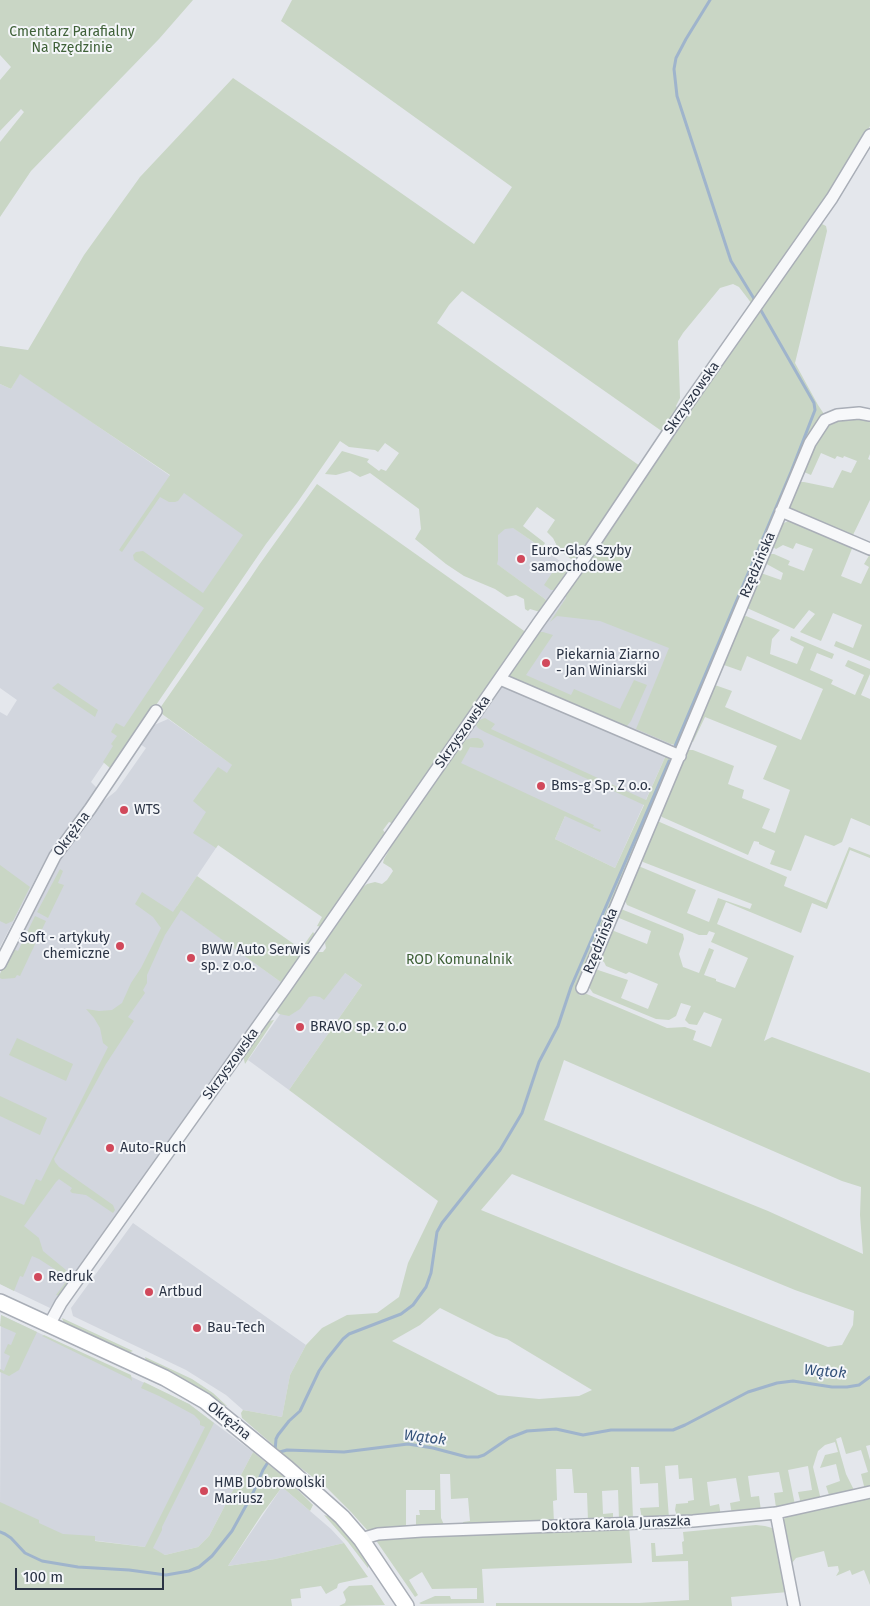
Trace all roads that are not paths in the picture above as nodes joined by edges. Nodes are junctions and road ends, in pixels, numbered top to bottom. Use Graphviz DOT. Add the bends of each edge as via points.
graph roads {
  1 [pos="870,135"];
  2 [pos="870,415"];
  3 [pos="781,511"];
  4 [pos="870,548"];
  5 [pos="500,680"];
  6 [pos="156,711"];
  7 [pos="680,756"];
  8 [pos="0,964"];
  9 [pos="582,988"];
  10 [pos="0,1302"];
  11 [pos="49,1325"];
  12 [pos="870,1492"];
  13 [pos="776,1514"];
  14 [pos="361,1539"];
  15 [pos="406,1606"];
  16 [pos="794,1606"];
  1 -- 5 [label="street, Skrzyszowska" via="832,198"];
  2 -- 3 [label="street, Rzędzińska" via="837,415 825,420 810,443"];
  3 -- 4 [label="street"];
  3 -- 7 [label="street, Rzędzińska"];
  5 -- 7 [label="street"];
  5 -- 11 [label="street, Skrzyszowska" via="61,1303"];
  6 -- 8 [label="street, Okrężna" via="55,856"];
  7 -- 9 [label="street, Rzędzińska"];
  10 -- 11 [label="street, Okrężna"];
  11 -- 14 [label="street, Okrężna" via="205,1401 332,1507"];
  12 -- 13 [label="street, Doktora Karola Juraszka"];
  13 -- 14 [label="street, Doktora Karola Juraszka" via="693,1521 422,1531 378,1534"];
  13 -- 16 [label="street"];
  14 -- 15 [label="street, Okrężna"];
}
